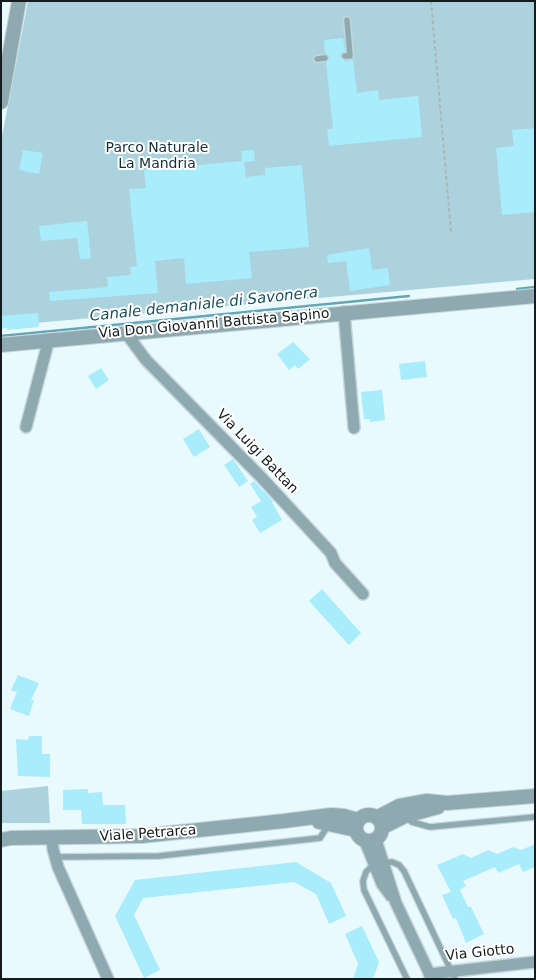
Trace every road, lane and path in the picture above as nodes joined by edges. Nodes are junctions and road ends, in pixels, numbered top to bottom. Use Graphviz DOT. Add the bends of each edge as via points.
graph roads {
  1 [pos="19,1"];
  2 [pos="431,1"];
  3 [pos="347,20"];
  4 [pos="345,56"];
  5 [pos="325,58"];
  6 [pos="317,59"];
  7 [pos="1,102"];
  8 [pos="451,232"];
  9 [pos="535,296"];
  10 [pos="344,312"];
  11 [pos="126,333"];
  12 [pos="53,339"];
  13 [pos="1,345"];
  14 [pos="26,427"];
  15 [pos="354,428"];
  16 [pos="363,594"];
  17 [pos="535,796"];
  18 [pos="448,802"];
  19 [pos="405,816"];
  20 [pos="535,817"];
  21 [pos="284,821"];
  22 [pos="380,822"];
  23 [pos="330,823"];
  24 [pos="357,825"];
  25 [pos="52,837"];
  26 [pos="5,838"];
  27 [pos="371,840"];
  28 [pos="55,857"];
  29 [pos="379,863"];
  30 [pos="535,962"];
  31 [pos="453,975"];
  32 [pos="430,976"];
  33 [pos="108,979"];
  34 [pos="407,979"];
  1 -- 7 [label="street"];
  2 -- 8 [label="path"];
  3 -- 4 [label="lane" via="350,56"];
  5 -- 6 [label="lane"];
  9 -- 10 [label="street, Via Don Giovanni Battista Sapino" via="419,301"];
  10 -- 11 [label="street, Via Don Giovanni Battista Sapino"];
  10 -- 15 [label="street"];
  11 -- 12 [label="street, Via Don Giovanni Battista Sapino"];
  11 -- 16 [label="street, Via Luigi Battan" via="146,360 331,553"];
  12 -- 13 [label="street, Via Don Giovanni Battista Sapino"];
  12 -- 14 [label="street"];
  17 -- 18 [label="street"];
  18 -- 19 [label="street"];
  18 -- 22 [label="street" via="427,801 399,806"];
  19 -- 20 [label="lane" via="412,822 430,827"];
  19 -- 22 [label="street"];
  21 -- 23 [label="street, Viale Petrarca"];
  21 -- 24 [label="street, Viale Petrarca" via="331,814 344,816"];
  21 -- 25 [label="street, Viale Petrarca" via="142,836"];
  22 -- 24 [label="street" via="368,814 363,815"];
  22 -- 27 [label="street" via="382,833"];
  23 -- 24 [label="street, Viale Petrarca"];
  23 -- 28 [label="lane" via="320,838 159,856"];
  24 -- 27 [label="street" via="358,836"];
  25 -- 26 [label="street, Viale Petrarca"];
  25 -- 28 [label="street"];
  27 -- 29 [label="street"];
  28 -- 33 [label="street"];
  29 -- 31 [label="lane" via="392,862 404,871"];
  29 -- 32 [label="street" via="382,884 396,903"];
  29 -- 34 [label="lane" via="366,872 364,890"];
  30 -- 31 [label="street, Via Giotto"];
  31 -- 32 [label="street, Via Giotto"];
}
